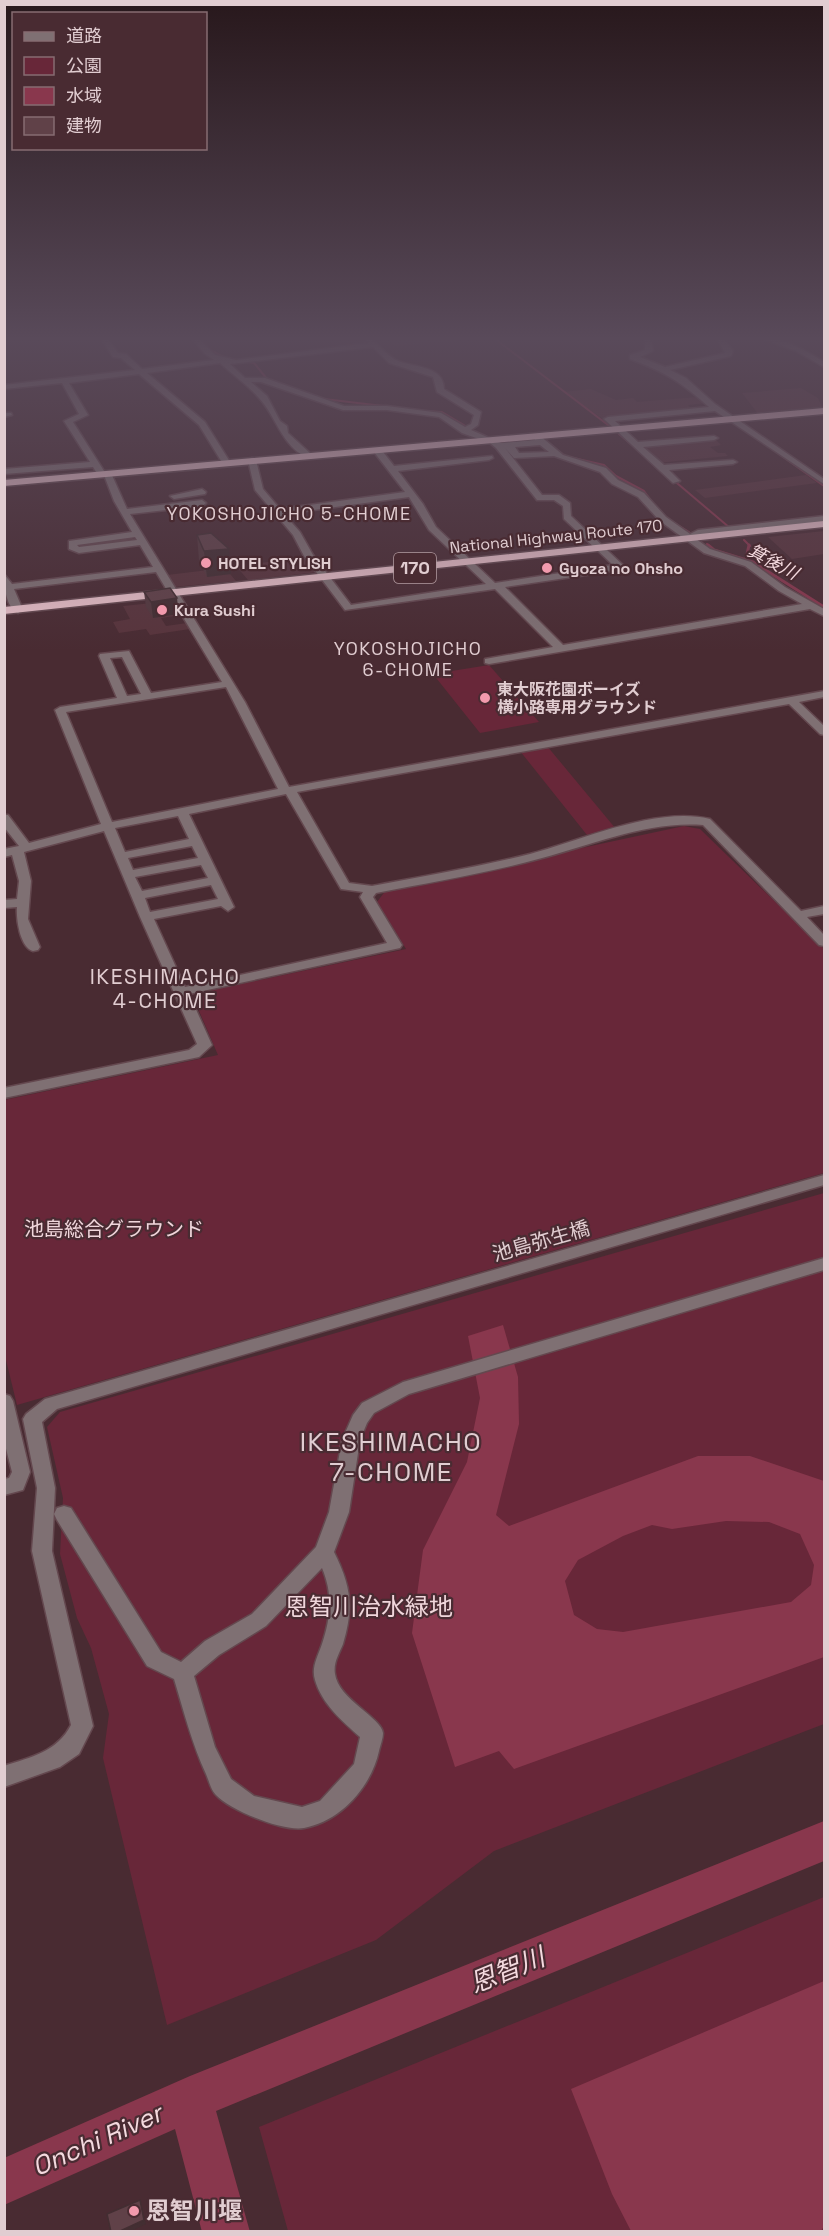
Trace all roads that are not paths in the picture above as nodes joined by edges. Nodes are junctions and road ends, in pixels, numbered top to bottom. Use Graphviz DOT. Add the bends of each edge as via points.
graph roads {
  1 [pos="82,442"];
  2 [pos="214,442"];
  3 [pos="292,442"];
  4 [pos="472,442"];
  5 [pos="476,442"];
  6 [pos="479,442"];
  7 [pos="492,442"];
  8 [pos="510,442"];
  9 [pos="522,442"];
  10 [pos="542,442"];
  11 [pos="634,442"];
  12 [pos="666,442"];
  13 [pos="766,442"];
  14 [pos="496,444"];
  15 [pos="509,445"];
  16 [pos="637,445"];
  17 [pos="377,450"];
  18 [pos="555,454"];
  19 [pos="308,456"];
  20 [pos="252,460"];
  21 [pos="226,462"];
  22 [pos="733,462"];
  23 [pos="661,468"];
  24 [pos="392,469"];
  25 [pos="101,470"];
  26 [pos="4,472"];
  27 [pos="676,481"];
  28 [pos="825,482"];
  29 [pos="4,483"];
  30 [pos="202,492"];
  31 [pos="187,494"];
  32 [pos="410,494"];
  33 [pos="174,496"];
  34 [pos="280,512"];
  35 [pos="127,516"];
  36 [pos="825,519"];
  37 [pos="825,524"];
  38 [pos="825,529"];
  39 [pos="141,538"];
  40 [pos="691,538"];
  41 [pos="603,548"];
  42 [pos="471,562"];
  43 [pos="159,569"];
  44 [pos="4,577"];
  45 [pos="327,578"];
  46 [pos="496,586"];
  47 [pos="9,587"];
  48 [pos="174,593"];
  49 [pos="810,606"];
  50 [pos="18,610"];
  51 [pos="4,611"];
  52 [pos="825,613"];
  53 [pos="560,648"];
  54 [pos="489,661"];
  55 [pos="228,684"];
  56 [pos="825,694"];
  57 [pos="147,696"];
  58 [pos="790,699"];
  59 [pos="123,700"];
  60 [pos="825,732"];
  61 [pos="288,791"];
  62 [pos="183,813"];
  63 [pos="4,818"];
  64 [pos="109,826"];
  65 [pos="197,841"];
  66 [pos="16,850"];
  67 [pos="121,856"];
  68 [pos="206,860"];
  69 [pos="129,874"];
  70 [pos="215,880"];
  71 [pos="372,890"];
  72 [pos="138,896"];
  73 [pos="23,903"];
  74 [pos="4,904"];
  75 [pos="825,910"];
  76 [pos="799,915"];
  77 [pos="146,917"];
  78 [pos="825,942"];
  79 [pos="33,948"];
  80 [pos="181,992"];
  81 [pos="4,1093"];
  82 [pos="825,1180"];
  83 [pos="825,1264"];
  84 [pos="6,1406"];
  85 [pos="32,1419"];
  86 [pos="4,1487"];
  87 [pos="64,1514"];
  88 [pos="324,1552"];
  89 [pos="183,1673"];
  90 [pos="4,1777"];
  1 -- 25 [label="street"];
  2 -- 21 [label="street"];
  3 -- 19 [label="street"];
  4 -- 17 [label="highway"];
  5 -- 24 [label="street" via="491,460"];
  6 -- 14 [label="highway"];
  7 -- 14 [label="street"];
  8 -- 14 [label="highway"];
  9 -- 15 [label="street"];
  10 -- 18 [label="street"];
  11 -- 16 [label="street"];
  12 -- 16 [label="street"];
  13 -- 28 [label="street"];
  14 -- 15 [label="street"];
  14 -- 41 [label="street" via="540,498 556,497 567,505 567,517"];
  15 -- 18 [label="street" via="517,456 524,458"];
  16 -- 23 [label="street"];
  17 -- 19 [label="highway"];
  17 -- 24 [label="street"];
  18 -- 40 [label="street" via="603,470 615,482 641,495 663,519"];
  19 -- 20 [label="highway"];
  20 -- 21 [label="highway"];
  20 -- 34 [label="street" via="259,490"];
  21 -- 25 [label="highway"];
  22 -- 23 [label="street"];
  23 -- 27 [label="street"];
  24 -- 32 [label="street"];
  25 -- 26 [label="street"];
  25 -- 29 [label="highway"];
  25 -- 35 [label="street"];
  30 -- 31 [label="street"];
  31 -- 33 [label="street"];
  31 -- 35 [label="street" via="194,504 192,512"];
  32 -- 34 [label="street"];
  32 -- 42 [label="street" via="432,528"];
  34 -- 45 [label="street"];
  35 -- 39 [label="street"];
  36 -- 40 [label="street" via="698,533"];
  37 -- 40 [label="highway, National Highway Route 170 / 170"];
  38 -- 40 [label="street" via="710,542"];
  39 -- 39 [label="street" via="79,550 72,543"];
  39 -- 43 [label="street"];
  40 -- 41 [label="highway, National Highway Route 170 / 170"];
  40 -- 49 [label="street" via="717,555 748,564"];
  41 -- 42 [label="highway, National Highway Route 170 / 170"];
  41 -- 46 [label="street" via="620,567"];
  42 -- 45 [label="highway, National Highway Route 170 / 170"];
  42 -- 46 [label="street"];
  43 -- 47 [label="street"];
  43 -- 48 [label="street"];
  44 -- 47 [label="street"];
  45 -- 46 [label="street" via="348,608"];
  45 -- 48 [label="highway, National Highway Route 170 / 170"];
  46 -- 53 [label="street"];
  47 -- 50 [label="street"];
  48 -- 50 [label="highway, National Highway Route 170 / 170"];
  48 -- 55 [label="street"];
  49 -- 52 [label="street"];
  49 -- 53 [label="street"];
  50 -- 51 [label="highway, National Highway Route 170 / 170"];
  53 -- 54 [label="street"];
  55 -- 57 [label="street"];
  55 -- 61 [label="street"];
  56 -- 58 [label="street"];
  57 -- 59 [label="street"];
  57 -- 59 [label="street" via="125,653 104,656"];
  58 -- 60 [label="street"];
  58 -- 61 [label="street"];
  59 -- 64 [label="street" via="60,710"];
  61 -- 62 [label="street"];
  61 -- 71 [label="street" via="345,886"];
  62 -- 64 [label="street"];
  62 -- 65 [label="street"];
  63 -- 66 [label="street"];
  64 -- 66 [label="street"];
  64 -- 67 [label="street"];
  65 -- 67 [label="street"];
  65 -- 68 [label="street"];
  66 -- 73 [label="street" via="25,877"];
  67 -- 69 [label="street"];
  68 -- 69 [label="street"];
  68 -- 70 [label="street"];
  69 -- 72 [label="street"];
  70 -- 72 [label="street"];
  70 -- 77 [label="street" via="227,904"];
  71 -- 76 [label="street" via="687,819 706,822"];
  71 -- 80 [label="street" via="366,897 394,945"];
  72 -- 77 [label="street"];
  73 -- 74 [label="street"];
  73 -- 79 [label="street" via="22,919"];
  75 -- 76 [label="street"];
  76 -- 78 [label="street"];
  77 -- 80 [label="street"];
  80 -- 81 [label="street" via="205,1046 194,1054"];
  82 -- 85 [label="street, 池島弥生橋" via="67,1398 51,1404"];
  83 -- 88 [label="street" via="402,1389 384,1398 364,1414 351,1440 339,1512"];
  84 -- 85 [label="street"];
  84 -- 86 [label="street" via="21,1472 16,1484"];
  85 -- 90 [label="street" via="46,1488 42,1551 82,1726 71,1748 52,1760"];
  87 -- 89 [label="street" via="154,1659"];
  88 -- 89 [label="street" via="259,1620 212,1648"];
  88 -- 89 [label="street" via="342,1597 324,1672 329,1687 347,1712 372,1733 364,1769 327,1809 302,1818 274,1814 248,1805 223,1787 205,1749"];
}
